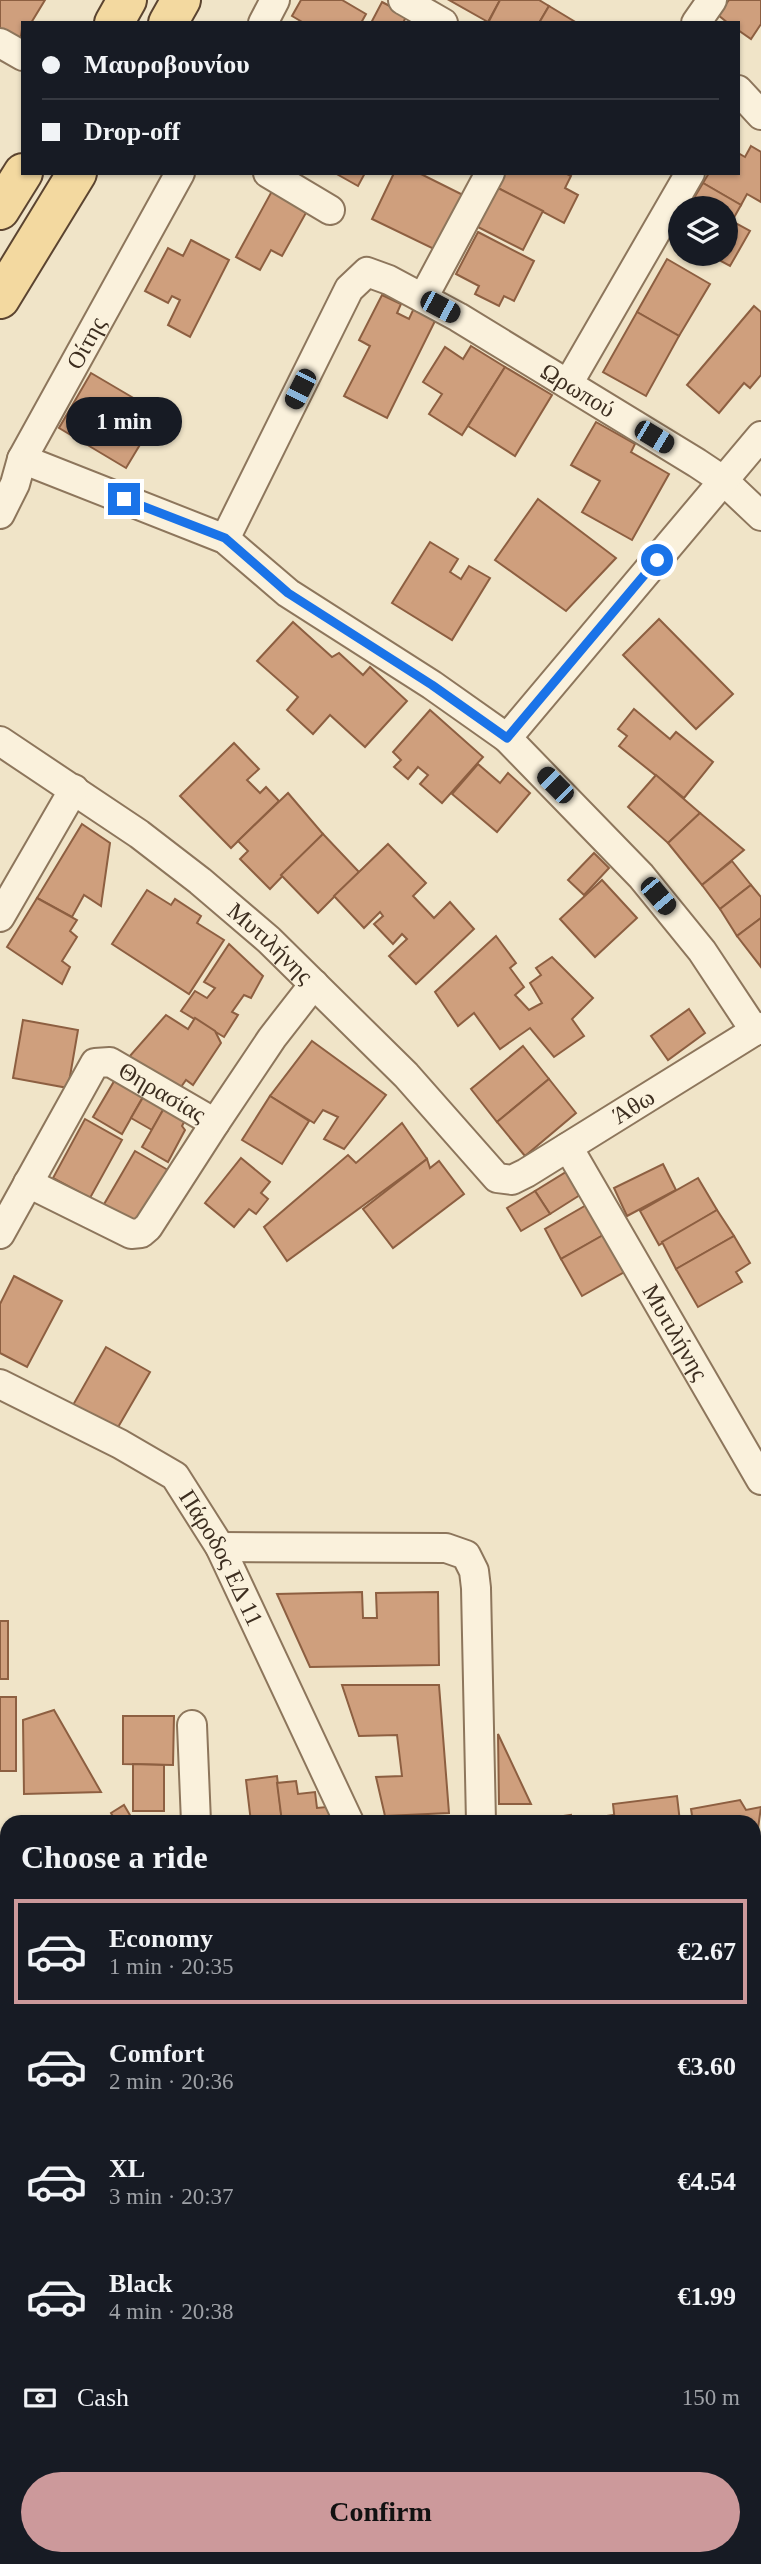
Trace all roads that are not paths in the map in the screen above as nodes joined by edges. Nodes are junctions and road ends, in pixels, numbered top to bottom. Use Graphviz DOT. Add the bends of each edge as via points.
graph roads {
  1 [pos="127,0"];
  2 [pos="181,0"];
  3 [pos="275,0"];
  4 [pos="403,0"];
  5 [pos="712,0"];
  6 [pos="115,21"];
  7 [pos="168,21"];
  8 [pos="263,21"];
  9 [pos="440,21"];
  10 [pos="697,21"];
  11 [pos="0,43"];
  12 [pos="21,56"];
  13 [pos="740,92"];
  14 [pos="761,115"];
  15 [pos="22,175"];
  16 [pos="76,175"];
  17 [pos="179,175"];
  18 [pos="271,175"];
  19 [pos="489,175"];
  20 [pos="689,175"];
  21 [pos="0,210"];
  22 [pos="330,211"];
  23 [pos="423,298"];
  24 [pos="0,299"];
  25 [pos="568,384"];
  26 [pos="761,436"];
  27 [pos="22,459"];
  28 [pos="724,481"];
  29 [pos="0,514"];
  30 [pos="761,516"];
  31 [pos="225,538"];
  32 [pos="507,738"];
  33 [pos="0,741"];
  34 [pos="74,789"];
  35 [pos="0,917"];
  36 [pos="314,984"];
  37 [pos="758,1029"];
  38 [pos="215,1123"];
  39 [pos="568,1147"];
  40 [pos="506,1180"];
  41 [pos="28,1183"];
  42 [pos="0,1234"];
  43 [pos="0,1384"];
  44 [pos="761,1480"];
  45 [pos="220,1547"];
  46 [pos="192,1725"];
  47 [pos="196,1815"];
  48 [pos="346,1815"];
  49 [pos="481,1815"];
  1 -- 6 [label="main road"];
  2 -- 7 [label="main road"];
  3 -- 8 [label="street"];
  4 -- 9 [label="street"];
  5 -- 10 [label="street"];
  11 -- 12 [label="street"];
  13 -- 14 [label="street"];
  15 -- 21 [label="main road"];
  16 -- 24 [label="main road"];
  17 -- 27 [label="street, Οίτης"];
  18 -- 22 [label="street"];
  19 -- 23 [label="street"];
  20 -- 25 [label="street"];
  23 -- 25 [label="street, Ωρωπού"];
  23 -- 31 [label="street, Ωρωπού" via="367,272 349,289"];
  25 -- 28 [label="street, Ωρωπού"];
  26 -- 28 [label="street"];
  27 -- 29 [label="street, Οίτης"];
  27 -- 31 [label="street"];
  28 -- 30 [label="street, Ωρωπού"];
  28 -- 32 [label="street"];
  31 -- 32 [label="street" via="288,593"];
  32 -- 37 [label="street" via="641,876"];
  33 -- 34 [label="street, Μυτιλήνης"];
  34 -- 35 [label="street"];
  34 -- 36 [label="street, Μυτιλήνης" via="200,881"];
  36 -- 38 [label="street, Θηρασίας"];
  36 -- 40 [label="street, Μυτιλήνης" via="406,1075 493,1174"];
  37 -- 39 [label="street, Άθω"];
  38 -- 41 [label="street" via="141,1233 131,1234"];
  38 -- 41 [label="street, Θηρασίας" via="102,1060 95,1063"];
  39 -- 40 [label="street, Άθω"];
  39 -- 44 [label="street, Μυτιλήνης"];
  41 -- 42 [label="street, Θηρασίας"];
  43 -- 45 [label="street, Πάροδος ΕΔ 11" via="164,1467 186,1490"];
  45 -- 48 [label="street, Πάροδος ΕΔ 11"];
  45 -- 49 [label="street" via="446,1548 466,1555 476,1588"];
  46 -- 47 [label="street"];
}
